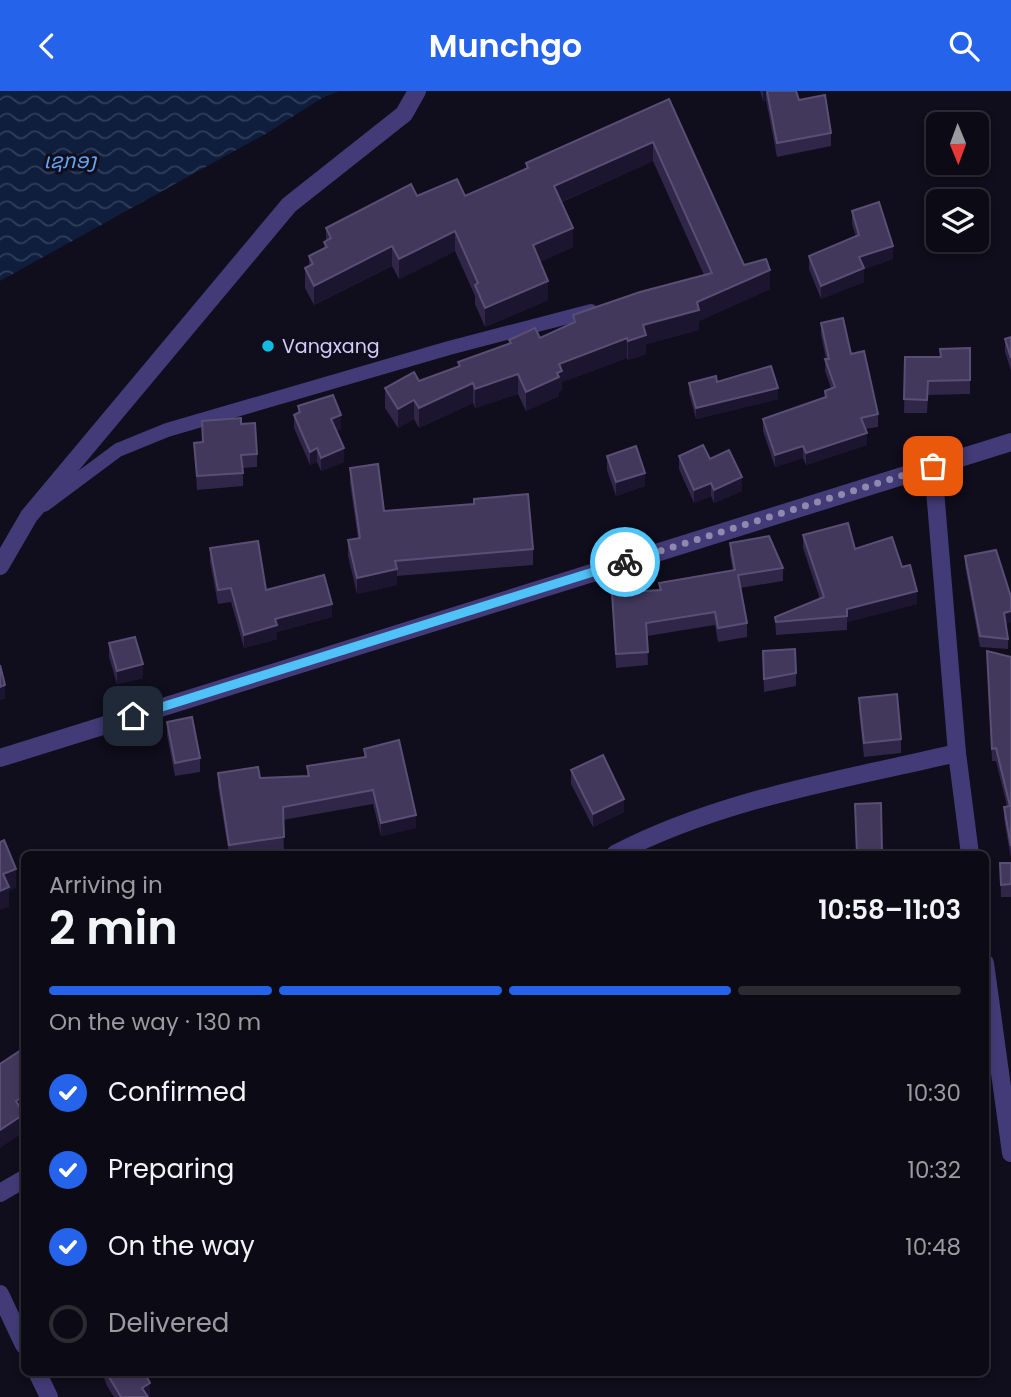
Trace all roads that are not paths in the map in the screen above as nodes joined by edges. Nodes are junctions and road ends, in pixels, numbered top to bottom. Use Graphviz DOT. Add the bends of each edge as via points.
graph roads {
  1 [pos="417,91"];
  2 [pos="601,309"];
  3 [pos="1011,442"];
  4 [pos="933,466"];
  5 [pos="29,516"];
  6 [pos="0,566"];
  7 [pos="957,753"];
  8 [pos="0,758"];
  9 [pos="621,851"];
  10 [pos="970,851"];
  11 [pos="989,992"];
  12 [pos="1011,1153"];
  13 [pos="21,1181"];
  14 [pos="0,1192"];
  15 [pos="0,1294"];
  16 [pos="21,1340"];
  17 [pos="39,1376"];
  18 [pos="49,1397"];
  1 -- 5 [label="street" via="404,114 289,205"];
  2 -- 5 [label="lane" via="167,430 118,450"];
  3 -- 4 [label="street"];
  4 -- 7 [label="street"];
  4 -- 8 [label="street"];
  5 -- 6 [label="street"];
  7 -- 9 [label="street" via="730,806"];
  7 -- 10 [label="street"];
  11 -- 12 [label="street"];
  13 -- 14 [label="street"];
  15 -- 16 [label="street"];
  17 -- 18 [label="street"];
}
